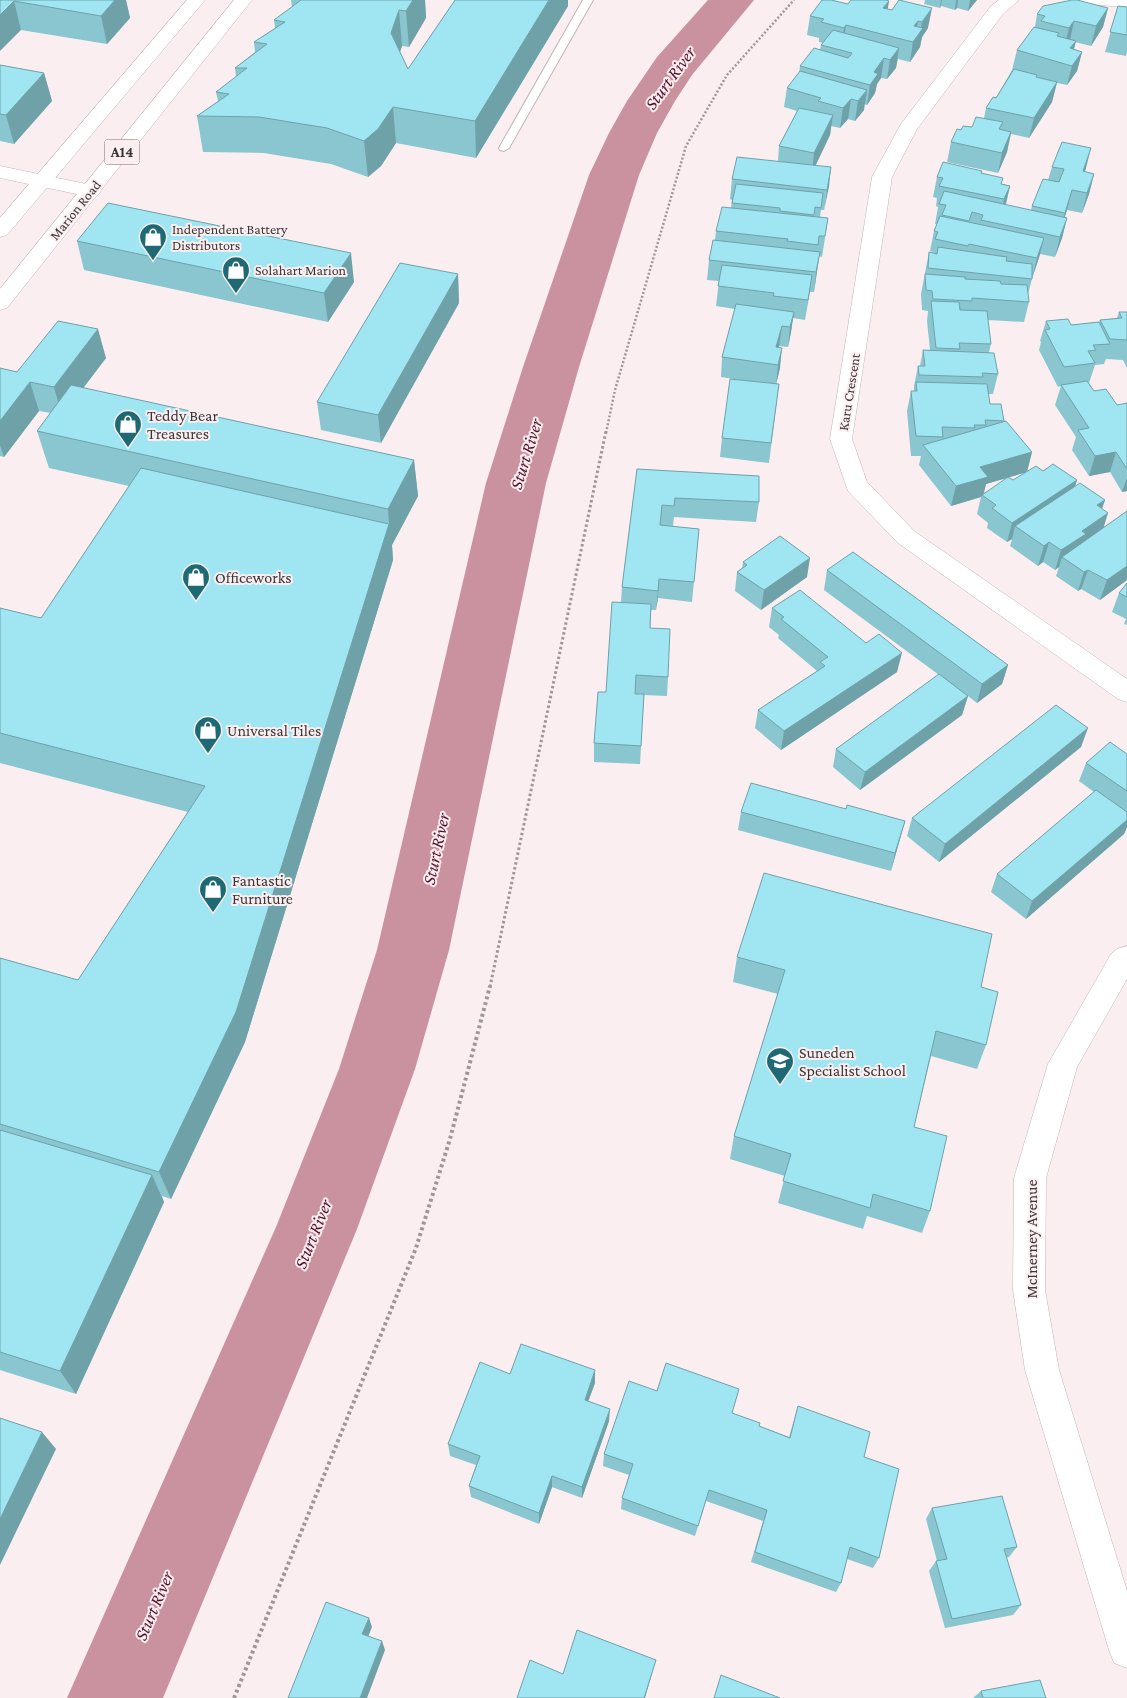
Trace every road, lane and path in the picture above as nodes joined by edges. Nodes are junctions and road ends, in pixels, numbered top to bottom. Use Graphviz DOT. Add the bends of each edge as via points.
graph roads {
  1 [pos="196,0"];
  2 [pos="243,0"];
  3 [pos="588,0"];
  4 [pos="794,0"];
  5 [pos="1010,0"];
  6 [pos="1089,0"];
  7 [pos="1127,2"];
  8 [pos="504,148"];
  9 [pos="0,172"];
  10 [pos="43,180"];
  11 [pos="91,191"];
  12 [pos="0,231"];
  13 [pos="0,303"];
  14 [pos="1127,692"];
  15 [pos="1127,958"];
  16 [pos="1127,1650"];
  17 [pos="234,1698"];
  1 -- 10 [label="street, A14"];
  2 -- 11 [label="street, Marion Road / A14"];
  3 -- 8 [label="lane"];
  4 -- 17 [label="path" via="727,75 686,146 615,390 492,980 450,1139 416,1248"];
  5 -- 14 [label="street, Karu Crescent" via="996,10 908,128 882,177 841,439 856,485 906,537"];
  6 -- 7 [label="street"];
  9 -- 10 [label="street"];
  10 -- 11 [label="street"];
  10 -- 12 [label="street, A14"];
  11 -- 13 [label="street, Marion Road / A14"];
  15 -- 16 [label="street, McInerney Avenue" via="1121,962 1062,1064 1030,1178 1029,1281 1042,1370"];
}
